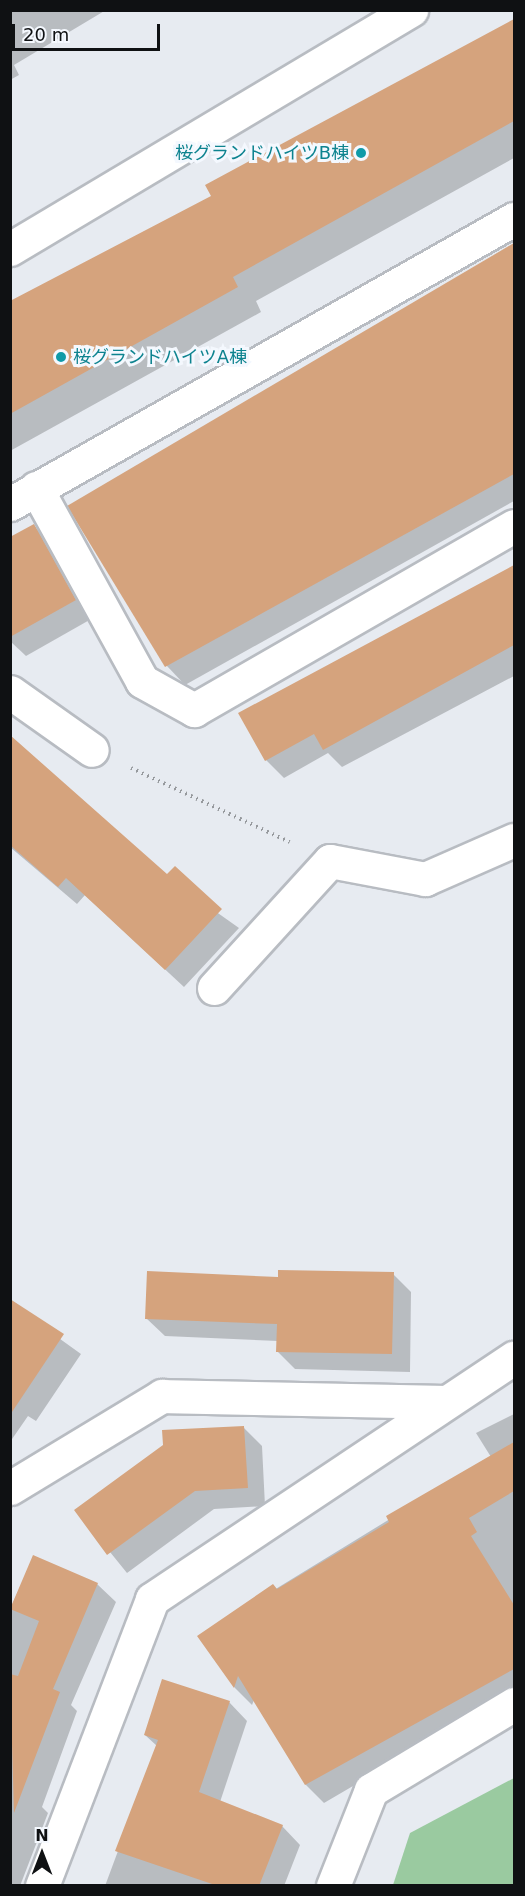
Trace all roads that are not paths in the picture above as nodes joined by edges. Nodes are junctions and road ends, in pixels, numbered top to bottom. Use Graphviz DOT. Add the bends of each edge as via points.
graph roads {
  1 [pos="411,10"];
  2 [pos="514,219"];
  3 [pos="10,249"];
  4 [pos="23,496"];
  5 [pos="514,526"];
  6 [pos="10,692"];
  7 [pos="92,750"];
  8 [pos="514,840"];
  9 [pos="214,988"];
  10 [pos="514,1358"];
  11 [pos="442,1402"];
  12 [pos="10,1488"];
  13 [pos="514,1704"];
  14 [pos="42,1886"];
  15 [pos="333,1886"];
  1 -- 3 [label="street"];
  2 -- 4 [label="street"];
  4 -- 5 [label="street" via="142,681 194,710"];
  6 -- 7 [label="street"];
  8 -- 9 [label="street" via="425,879 330,861"];
  10 -- 11 [label="street"];
  11 -- 12 [label="street" via="162,1396"];
  11 -- 14 [label="street" via="152,1599"];
  13 -- 15 [label="street" via="371,1790"];
}
